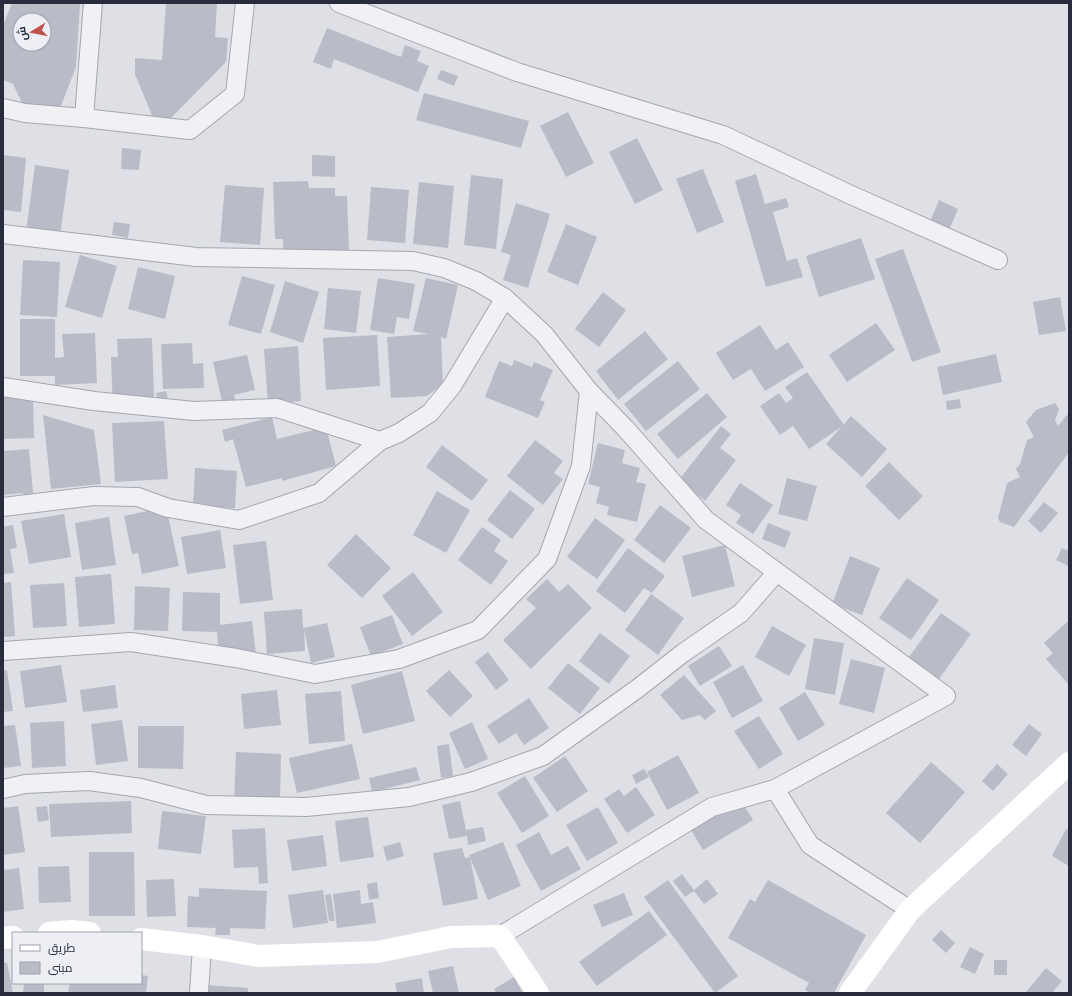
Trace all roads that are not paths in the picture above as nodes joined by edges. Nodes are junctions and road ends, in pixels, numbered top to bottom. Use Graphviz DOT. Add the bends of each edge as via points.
graph roads {
  1 [pos="93,3"];
  2 [pos="245,3"];
  3 [pos="339,3"];
  4 [pos="3,108"];
  5 [pos="84,118"];
  6 [pos="3,234"];
  7 [pos="998,260"];
  8 [pos="505,298"];
  9 [pos="3,387"];
  10 [pos="589,391"];
  11 [pos="380,441"];
  12 [pos="3,507"];
  13 [pos="777,572"];
  14 [pos="3,651"];
  15 [pos="1069,763"];
  16 [pos="3,789"];
  17 [pos="775,789"];
  18 [pos="910,910"];
  19 [pos="60,932"];
  20 [pos="80,932"];
  21 [pos="500,936"];
  22 [pos="142,939"];
  23 [pos="202,946"];
  24 [pos="199,993"];
  25 [pos="538,993"];
  26 [pos="850,993"];
  1 -- 5 [label="street"];
  2 -- 5 [label="street" via="235,94 190,130"];
  3 -- 7 [label="street" via="517,72 723,135"];
  4 -- 5 [label="street" via="24,113"];
  6 -- 8 [label="street" via="196,257 413,261 444,268 476,280"];
  8 -- 10 [label="street" via="544,334"];
  8 -- 11 [label="street" via="452,386 430,413"];
  9 -- 11 [label="street" via="94,401 194,411 277,408"];
  10 -- 13 [label="street" via="706,520"];
  10 -- 14 [label="street" via="581,466 547,559 478,630 399,659 315,674 236,658 131,642"];
  11 -- 12 [label="street" via="319,493 239,520 168,508 138,497 94,496"];
  13 -- 16 [label="street" via="741,613 543,756 471,782 409,797 306,807 206,805 141,788 89,781 25,784"];
  13 -- 17 [label="street" via="946,696"];
  15 -- 18 [label="street"];
  17 -- 18 [label="street" via="810,845"];
  17 -- 21 [label="street" via="712,807"];
  18 -- 26 [label="street"];
  19 -- 20 [label="street"];
  21 -- 23 [label="street" via="451,937 377,952 259,956"];
  21 -- 25 [label="street"];
  22 -- 23 [label="street"];
  23 -- 24 [label="street"];
}
